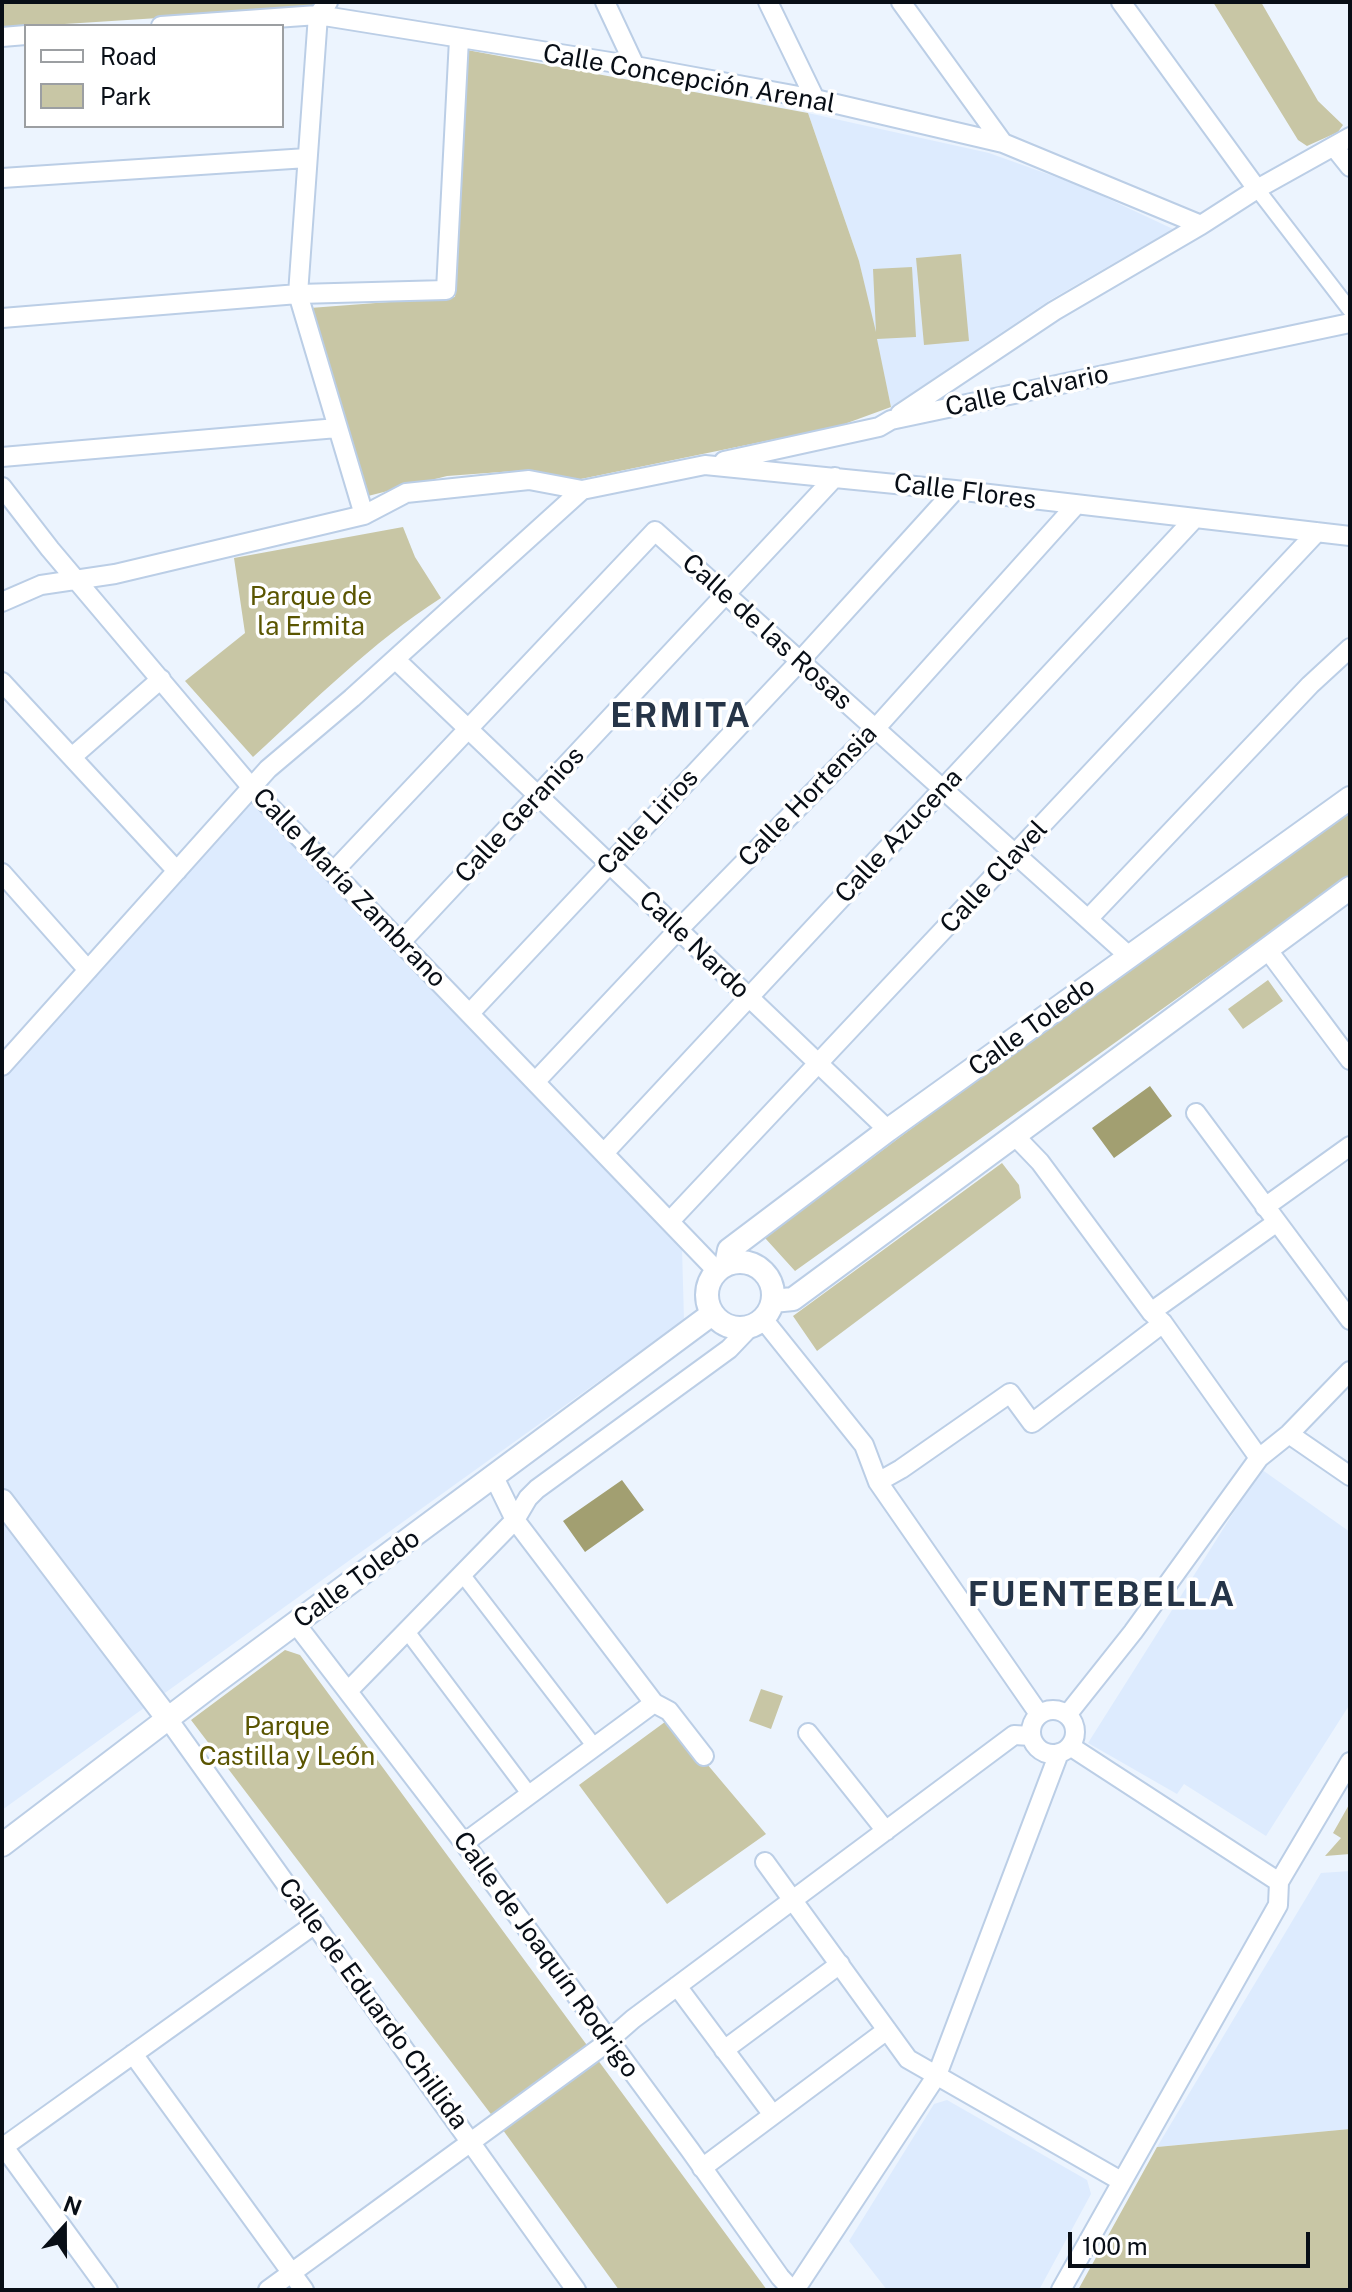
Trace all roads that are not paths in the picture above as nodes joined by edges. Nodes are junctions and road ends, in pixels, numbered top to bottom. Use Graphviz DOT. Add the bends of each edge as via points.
graph roads {
  1 [pos="605,2"];
  2 [pos="768,2"];
  3 [pos="901,2"];
  4 [pos="1121,2"];
  5 [pos="323,9"];
  6 [pos="180,24"];
  7 [pos="24,35"];
  8 [pos="2,37"];
  9 [pos="459,39"];
  10 [pos="635,66"];
  11 [pos="815,99"];
  12 [pos="1342,142"];
  13 [pos="1003,143"];
  14 [pos="307,158"];
  15 [pos="1350,167"];
  16 [pos="2,178"];
  17 [pos="1257,189"];
  18 [pos="1201,225"];
  19 [pos="298,294"];
  20 [pos="1350,310"];
  21 [pos="2,318"];
  22 [pos="1350,323"];
  23 [pos="891,420"];
  24 [pos="337,428"];
  25 [pos="2,457"];
  26 [pos="705,465"];
  27 [pos="835,477"];
  28 [pos="2,487"];
  29 [pos="582,490"];
  30 [pos="955,490"];
  31 [pos="1076,505"];
  32 [pos="364,515"];
  33 [pos="1195,518"];
  34 [pos="1317,532"];
  35 [pos="1350,536"];
  36 [pos="76,580"];
  37 [pos="727,594"];
  38 [pos="2,602"];
  39 [pos="1350,648"];
  40 [pos="395,659"];
  41 [pos="800,661"];
  42 [pos="161,679"];
  43 [pos="2,682"];
  44 [pos="468,729"];
  45 [pos="875,729"];
  46 [pos="72,757"];
  47 [pos="252,788"];
  48 [pos="943,788"];
  49 [pos="538,795"];
  50 [pos="1350,798"];
  51 [pos="1015,855"];
  52 [pos="609,864"];
  53 [pos="177,871"];
  54 [pos="333,872"];
  55 [pos="2,873"];
  56 [pos="1350,888"];
  57 [pos="1089,918"];
  58 [pos="678,930"];
  59 [pos="401,942"];
  60 [pos="1267,949"];
  61 [pos="1130,957"];
  62 [pos="88,970"];
  63 [pos="750,998"];
  64 [pos="470,1013"];
  65 [pos="4,1059"];
  66 [pos="1350,1060"];
  67 [pos="819,1064"];
  68 [pos="535,1082"];
  69 [pos="1196,1113"];
  70 [pos="888,1130"];
  71 [pos="1015,1136"];
  72 [pos="1350,1146"];
  73 [pos="604,1153"];
  74 [pos="1270,1213"];
  75 [pos="670,1221"];
  76 [pos="721,1268"];
  77 [pos="712,1314"];
  78 [pos="762,1316"];
  79 [pos="1157,1318"];
  80 [pos="1350,1320"];
  81 [pos="1350,1371"];
  82 [pos="1289,1434"];
  83 [pos="1259,1458"];
  84 [pos="1350,1476"];
  85 [pos="494,1477"];
  86 [pos="878,1482"];
  87 [pos="2,1501"];
  88 [pos="515,1520"];
  89 [pos="462,1574"];
  90 [pos="296,1624"];
  91 [pos="406,1630"];
  92 [pos="348,1691"];
  93 [pos="654,1703"];
  94 [pos="1039,1714"];
  95 [pos="1067,1715"];
  96 [pos="168,1719"];
  97 [pos="808,1733"];
  98 [pos="1031,1736"];
  99 [pos="595,1747"];
  100 [pos="1064,1750"];
  101 [pos="704,1756"];
  102 [pos="1350,1762"];
  103 [pos="530,1795"];
  104 [pos="886,1831"];
  105 [pos="464,1843"];
  106 [pos="2,1845"];
  107 [pos="765,1862"];
  108 [pos="1279,1882"];
  109 [pos="793,1900"];
  110 [pos="315,1924"];
  111 [pos="840,1964"];
  112 [pos="677,1986"];
  113 [pos="887,2030"];
  114 [pos="609,2041"];
  115 [pos="724,2050"];
  116 [pos="133,2054"];
  117 [pos="937,2075"];
  118 [pos="773,2115"];
  119 [pos="471,2142"];
  120 [pos="3,2148"];
  121 [pos="702,2168"];
  122 [pos="1121,2181"];
  123 [pos="292,2273"];
  124 [pos="108,2290"];
  125 [pos="268,2290"];
  126 [pos="304,2290"];
  127 [pos="576,2290"];
  128 [pos="794,2290"];
  129 [pos="1061,2290"];
  1 -- 10 [label="street"];
  2 -- 11 [label="street"];
  3 -- 13 [label="street"];
  4 -- 17 [label="street"];
  5 -- 6 [label="street, Calle Concepción Arenal"];
  5 -- 9 [label="street, Calle Concepción Arenal"];
  5 -- 14 [label="street"];
  7 -- 8 [label="street"];
  9 -- 10 [label="street, Calle Concepción Arenal"];
  9 -- 19 [label="street" via="446,290"];
  10 -- 11 [label="street, Calle Concepción Arenal"];
  11 -- 13 [label="street, Calle Concepción Arenal"];
  12 -- 15 [label="street"];
  12 -- 17 [label="street"];
  13 -- 18 [label="street, Calle Concepción Arenal"];
  14 -- 16 [label="street"];
  14 -- 19 [label="street"];
  17 -- 18 [label="street"];
  17 -- 20 [label="street"];
  18 -- 23 [label="street" via="1054,311"];
  19 -- 21 [label="street"];
  19 -- 24 [label="street"];
  22 -- 23 [label="street, Calle Calvario"];
  23 -- 26 [label="street, Calle Calvario"];
  24 -- 25 [label="street"];
  24 -- 32 [label="street"];
  26 -- 27 [label="street, Calle Flores"];
  26 -- 29 [label="street, Calle Flores"];
  27 -- 30 [label="street, Calle Flores"];
  27 -- 37 [label="street, Calle Geranios"];
  28 -- 36 [label="street, Calle María Zambrano"];
  29 -- 32 [label="street" via="529,480 406,493"];
  29 -- 40 [label="street"];
  30 -- 31 [label="street, Calle Flores"];
  30 -- 41 [label="street, Calle Lirios"];
  31 -- 33 [label="street, Calle Flores"];
  31 -- 45 [label="street, Calle Hortensia"];
  32 -- 36 [label="street"];
  33 -- 34 [label="street, Calle Flores"];
  33 -- 48 [label="street, Calle Azucena"];
  34 -- 35 [label="street, Calle Flores"];
  34 -- 51 [label="street, Calle Clavel"];
  36 -- 38 [label="street" via="41,585"];
  36 -- 42 [label="street, Calle María Zambrano"];
  37 -- 41 [label="street, Calle de las Rosas"];
  37 -- 44 [label="street, Calle de las Rosas" via="655,531"];
  37 -- 49 [label="street, Calle Geranios"];
  39 -- 57 [label="street"];
  40 -- 44 [label="street, Calle Nardo"];
  40 -- 47 [label="street"];
  41 -- 45 [label="street, Calle de las Rosas"];
  41 -- 52 [label="street, Calle Lirios"];
  42 -- 46 [label="street"];
  42 -- 47 [label="street, Calle María Zambrano"];
  43 -- 46 [label="street"];
  44 -- 49 [label="street, Calle Nardo"];
  44 -- 54 [label="street"];
  45 -- 48 [label="street, Calle de las Rosas"];
  45 -- 58 [label="street, Calle Hortensia"];
  46 -- 53 [label="street"];
  47 -- 53 [label="street"];
  47 -- 54 [label="street, Calle María Zambrano"];
  48 -- 51 [label="street, Calle de las Rosas"];
  48 -- 63 [label="street, Calle Azucena"];
  49 -- 52 [label="street, Calle Nardo"];
  49 -- 59 [label="street, Calle Geranios"];
  50 -- 61 [label="street, Calle Toledo"];
  51 -- 57 [label="street, Calle de las Rosas"];
  51 -- 67 [label="street, Calle Clavel"];
  52 -- 58 [label="street, Calle Nardo"];
  52 -- 64 [label="street, Calle Lirios"];
  53 -- 62 [label="street"];
  54 -- 59 [label="street, Calle María Zambrano"];
  55 -- 62 [label="street"];
  56 -- 60 [label="street"];
  57 -- 61 [label="street, Calle de las Rosas"];
  58 -- 63 [label="street, Calle Nardo"];
  58 -- 68 [label="street, Calle Hortensia"];
  59 -- 64 [label="street, Calle María Zambrano"];
  60 -- 66 [label="street"];
  60 -- 71 [label="street"];
  61 -- 70 [label="street, Calle Toledo"];
  62 -- 65 [label="street"];
  63 -- 67 [label="street, Calle Nardo"];
  63 -- 73 [label="street, Calle Azucena"];
  64 -- 68 [label="street, Calle María Zambrano"];
  67 -- 70 [label="street, Calle Nardo"];
  67 -- 75 [label="street, Calle Clavel"];
  68 -- 73 [label="street, Calle María Zambrano"];
  69 -- 74 [label="street"];
  70 -- 76 [label="street, Calle Toledo" via="729,1250"];
  71 -- 78 [label="street" via="793,1299"];
  71 -- 79 [label="street"];
  72 -- 74 [label="street"];
  73 -- 75 [label="street, Calle María Zambrano"];
  74 -- 79 [label="street"];
  74 -- 80 [label="street"];
  75 -- 76 [label="street, Calle María Zambrano"];
  76 -- 77 [label="street" via="707,1292"];
  76 -- 78 [label="street" via="740,1262 766,1274 772,1287"];
  77 -- 78 [label="street" via="736,1328"];
  77 -- 85 [label="street, Calle Toledo"];
  78 -- 86 [label="street" via="864,1445"];
  78 -- 88 [label="street" via="729,1349 537,1489"];
  79 -- 83 [label="street"];
  79 -- 86 [label="street" via="1032,1423 1010,1393"];
  81 -- 82 [label="street"];
  82 -- 83 [label="street"];
  82 -- 84 [label="street"];
  83 -- 95 [label="street"];
  85 -- 88 [label="street"];
  85 -- 90 [label="street, Calle Toledo"];
  86 -- 94 [label="street"];
  87 -- 96 [label="street"];
  88 -- 89 [label="street"];
  88 -- 93 [label="street"];
  89 -- 91 [label="street"];
  89 -- 99 [label="street"];
  90 -- 92 [label="street, Calle de Joaquín Rodrigo"];
  90 -- 96 [label="street, Calle Toledo"];
  91 -- 92 [label="street"];
  91 -- 103 [label="street"];
  92 -- 105 [label="street, Calle de Joaquín Rodrigo"];
  93 -- 99 [label="street"];
  93 -- 101 [label="street" via="669,1711"];
  94 -- 95 [label="street" via="1053,1710"];
  94 -- 98 [label="street"];
  95 -- 100 [label="street" via="1075,1730"];
  96 -- 106 [label="street, Calle Toledo"];
  96 -- 110 [label="street, Calle de Eduardo Chillida"];
  97 -- 104 [label="street"];
  98 -- 100 [label="street" via="1041,1751"];
  98 -- 104 [label="street" via="1014,1735"];
  99 -- 103 [label="street"];
  100 -- 108 [label="street"];
  100 -- 117 [label="street"];
  102 -- 108 [label="street"];
  103 -- 105 [label="street"];
  104 -- 109 [label="street"];
  105 -- 114 [label="street, Calle de Joaquín Rodrigo"];
  107 -- 109 [label="street"];
  108 -- 122 [label="street" via="1278,1905"];
  109 -- 111 [label="street"];
  109 -- 112 [label="street"];
  110 -- 116 [label="street"];
  110 -- 119 [label="street, Calle de Eduardo Chillida"];
  111 -- 113 [label="street"];
  111 -- 115 [label="street"];
  112 -- 114 [label="street"];
  112 -- 115 [label="street"];
  113 -- 117 [label="street" via="908,2059"];
  113 -- 118 [label="street"];
  114 -- 119 [label="street"];
  114 -- 121 [label="street, Calle de Joaquín Rodrigo"];
  115 -- 118 [label="street"];
  116 -- 120 [label="street"];
  116 -- 123 [label="street"];
  117 -- 122 [label="street"];
  117 -- 128 [label="street"];
  118 -- 121 [label="street"];
  119 -- 123 [label="street"];
  119 -- 127 [label="street, Calle de Eduardo Chillida"];
  120 -- 124 [label="street"];
  121 -- 128 [label="street, Calle de Joaquín Rodrigo"];
  122 -- 129 [label="street"];
  123 -- 125 [label="street"];
  123 -- 126 [label="street"];
}
